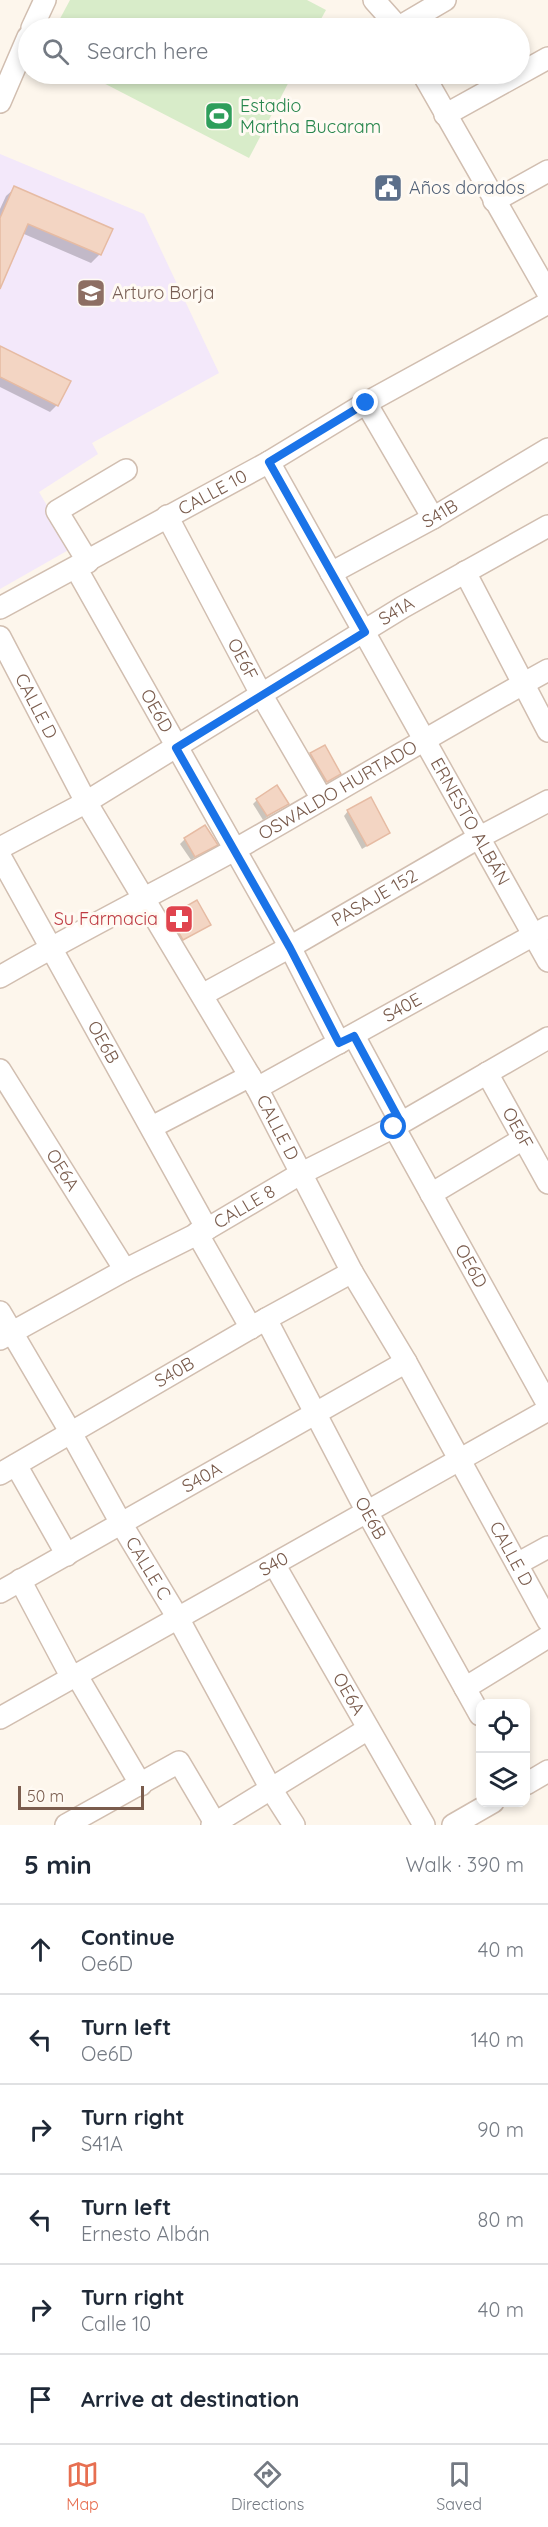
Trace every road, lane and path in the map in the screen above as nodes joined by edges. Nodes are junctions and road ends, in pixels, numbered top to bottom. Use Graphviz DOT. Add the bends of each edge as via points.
graph roads {
  1 [pos="45,0"];
  2 [pos="374,0"];
  3 [pos="445,0"];
  4 [pos="37,18"];
  5 [pos="390,18"];
  6 [pos="415,18"];
  7 [pos="548,58"];
  8 [pos="18,60"];
  9 [pos="530,68"];
  10 [pos="428,84"];
  11 [pos="501,84"];
  12 [pos="0,102"];
  13 [pos="445,115"];
  14 [pos="548,171"];
  15 [pos="494,201"];
  16 [pos="548,293"];
  17 [pos="548,303"];
  18 [pos="366,403"];
  19 [pos="548,449"];
  20 [pos="269,462"];
  21 [pos="126,470"];
  22 [pos="167,516"];
  23 [pos="433,518"];
  24 [pos="548,526"];
  25 [pos="82,565"];
  26 [pos="465,572"];
  27 [pos="331,573"];
  28 [pos="0,608"];
  29 [pos="365,632"];
  30 [pos="0,637"];
  31 [pos="548,670"];
  32 [pos="523,684"];
  33 [pos="261,694"];
  34 [pos="548,731"];
  35 [pos="423,739"];
  36 [pos="176,748"];
  37 [pos="322,800"];
  38 [pos="548,801"];
  39 [pos="86,802"];
  40 [pos="478,838"];
  41 [pos="0,848"];
  42 [pos="234,849"];
  43 [pos="0,856"];
  44 [pos="143,897"];
  45 [pos="541,932"];
  46 [pos="52,947"];
  47 [pos="290,948"];
  48 [pos="548,962"];
  49 [pos="0,977"];
  50 [pos="202,995"];
  51 [pos="548,1038"];
  52 [pos="347,1039"];
  53 [pos="0,1070"];
  54 [pos="487,1073"];
  55 [pos="253,1082"];
  56 [pos="397,1125"];
  57 [pos="152,1127"];
  58 [pos="524,1139"];
  59 [pos="545,1170"];
  60 [pos="300,1174"];
  61 [pos="431,1194"];
  62 [pos="202,1231"];
  63 [pos="125,1270"];
  64 [pos="352,1272"];
  65 [pos="0,1312"];
  66 [pos="258,1323"];
  67 [pos="6,1336"];
  68 [pos="406,1362"];
  69 [pos="548,1405"];
  70 [pos="548,1410"];
  71 [pos="316,1413"];
  72 [pos="71,1433"];
  73 [pos="460,1460"];
  74 [pos="8,1469"];
  75 [pos="367,1512"];
  76 [pos="122,1525"];
  77 [pos="548,1547"];
  78 [pos="67,1555"];
  79 [pos="274,1564"];
  80 [pos="517,1564"];
  81 [pos="20,1581"];
  82 [pos="0,1592"];
  83 [pos="178,1618"];
  84 [pos="548,1621"];
  85 [pos="548,1637"];
  86 [pos="74,1677"];
  87 [pos="465,1688"];
  88 [pos="476,1708"];
  89 [pos="0,1718"];
  90 [pos="369,1729"];
  91 [pos="548,1771"];
  92 [pos="530,1781"];
  93 [pos="141,1785"];
  94 [pos="271,1789"];
  95 [pos="486,1807"];
  96 [pos="213,1824"];
  97 [pos="66,1825"];
  98 [pos="294,1825"];
  99 [pos="424,1825"];
  100 [pos="453,1825"];
  1 -- 4 [label="street"];
  2 -- 5 [label="street"];
  3 -- 6 [label="street"];
  7 -- 9 [label="street"];
  8 -- 12 [label="street"];
  10 -- 13 [label="street"];
  11 -- 13 [label="street"];
  13 -- 15 [label="street"];
  14 -- 15 [label="street"];
  15 -- 16 [label="street"];
  17 -- 18 [label="street, CALLE 10"];
  18 -- 20 [label="street, CALLE 10"];
  18 -- 23 [label="street"];
  19 -- 23 [label="street, S41B"];
  20 -- 22 [label="street, CALLE 10"];
  20 -- 27 [label="street, ERNESTO ALBÁN"];
  21 -- 25 [label="street, OE6D" via="57,511"];
  22 -- 25 [label="street, CALLE 10"];
  22 -- 33 [label="street, OE6F"];
  23 -- 27 [label="street, S41B"];
  24 -- 26 [label="street, S41A"];
  25 -- 28 [label="street, CALLE 10"];
  25 -- 36 [label="street, OE6D"];
  26 -- 29 [label="street, S41A"];
  26 -- 32 [label="street"];
  27 -- 29 [label="street, ERNESTO ALBÁN"];
  29 -- 33 [label="street, S41A"];
  29 -- 35 [label="street, ERNESTO ALBÁN"];
  30 -- 39 [label="street, CALLE D"];
  31 -- 32 [label="street, OSWALDO HURTADO"];
  32 -- 34 [label="street"];
  32 -- 35 [label="street, OSWALDO HURTADO"];
  33 -- 36 [label="street, S41A"];
  33 -- 37 [label="street, OE6F"];
  35 -- 37 [label="street, OSWALDO HURTADO"];
  35 -- 40 [label="street, ERNESTO ALBÁN"];
  36 -- 39 [label="street, S41A"];
  36 -- 42 [label="street, OE6D"];
  37 -- 42 [label="street, OSWALDO HURTADO"];
  38 -- 40 [label="street, PASAJE 152"];
  39 -- 41 [label="street, S41A"];
  39 -- 44 [label="street, CALLE D"];
  40 -- 45 [label="street, ERNESTO ALBÁN"];
  40 -- 47 [label="street, PASAJE 152"];
  42 -- 44 [label="street, OSWALDO HURTADO"];
  42 -- 47 [label="street, OE6D"];
  43 -- 46 [label="street, OE6B"];
  44 -- 46 [label="street, OSWALDO HURTADO"];
  44 -- 50 [label="street, CALLE D"];
  45 -- 48 [label="street, ERNESTO ALBÁN"];
  45 -- 52 [label="street, S40E"];
  46 -- 49 [label="street, OSWALDO HURTADO"];
  46 -- 57 [label="street, OE6B"];
  47 -- 50 [label="street, PASAJE 152"];
  47 -- 52 [label="street, OE6D"];
  50 -- 55 [label="street, CALLE D"];
  51 -- 54 [label="street, CALLE 8"];
  52 -- 55 [label="street, S40E"];
  52 -- 56 [label="street, OE6D"];
  53 -- 63 [label="street, OE6A"];
  54 -- 56 [label="street, CALLE 8"];
  54 -- 58 [label="street, OE6F"];
  55 -- 57 [label="street, S40E"];
  55 -- 60 [label="street, CALLE D"];
  56 -- 60 [label="street, CALLE 8"];
  56 -- 61 [label="street, OE6D"];
  57 -- 62 [label="street, OE6B"];
  58 -- 59 [label="street, OE6F"];
  58 -- 61 [label="street"];
  60 -- 62 [label="street, CALLE 8"];
  60 -- 64 [label="street, CALLE D"];
  61 -- 69 [label="street, OE6D"];
  62 -- 63 [label="street, CALLE 8"];
  62 -- 66 [label="street, OE6B"];
  63 -- 67 [label="street, CALLE 8"];
  64 -- 66 [label="street, S40B"];
  64 -- 68 [label="street, CALLE D"];
  65 -- 67 [label="street, CALLE C"];
  66 -- 71 [label="street, OE6B"];
  66 -- 72 [label="street, S40B"];
  67 -- 72 [label="street, CALLE C"];
  68 -- 71 [label="street, S40A"];
  68 -- 73 [label="street, CALLE D"];
  70 -- 73 [label="street, S40"];
  71 -- 75 [label="street, OE6B"];
  71 -- 76 [label="street, S40A"];
  72 -- 74 [label="street, S40B"];
  72 -- 76 [label="street, CALLE C"];
  73 -- 75 [label="street, S40"];
  73 -- 80 [label="street, CALLE D"];
  74 -- 78 [label="street"];
  75 -- 79 [label="street, S40"];
  75 -- 87 [label="street, OE6B"];
  76 -- 78 [label="street, S40A"];
  76 -- 83 [label="street, CALLE C"];
  77 -- 80 [label="street"];
  78 -- 81 [label="street, S40A"];
  79 -- 83 [label="street, S40"];
  79 -- 90 [label="street, OE6A"];
  80 -- 84 [label="street, CALLE D"];
  81 -- 82 [label="street, S40A"];
  81 -- 86 [label="street"];
  83 -- 86 [label="street, S40"];
  83 -- 94 [label="street, CALLE C"];
  85 -- 87 [label="street"];
  86 -- 89 [label="street, S40"];
  86 -- 93 [label="street"];
  87 -- 88 [label="street, OE6B"];
  90 -- 94 [label="street"];
  90 -- 99 [label="street, OE6A"];
  91 -- 92 [label="street"];
  93 -- 96 [label="street" via="179,1762"];
  93 -- 97 [label="street"];
  94 -- 96 [label="street"];
  94 -- 98 [label="street, CALLE C"];
  95 -- 100 [label="street"];
}
